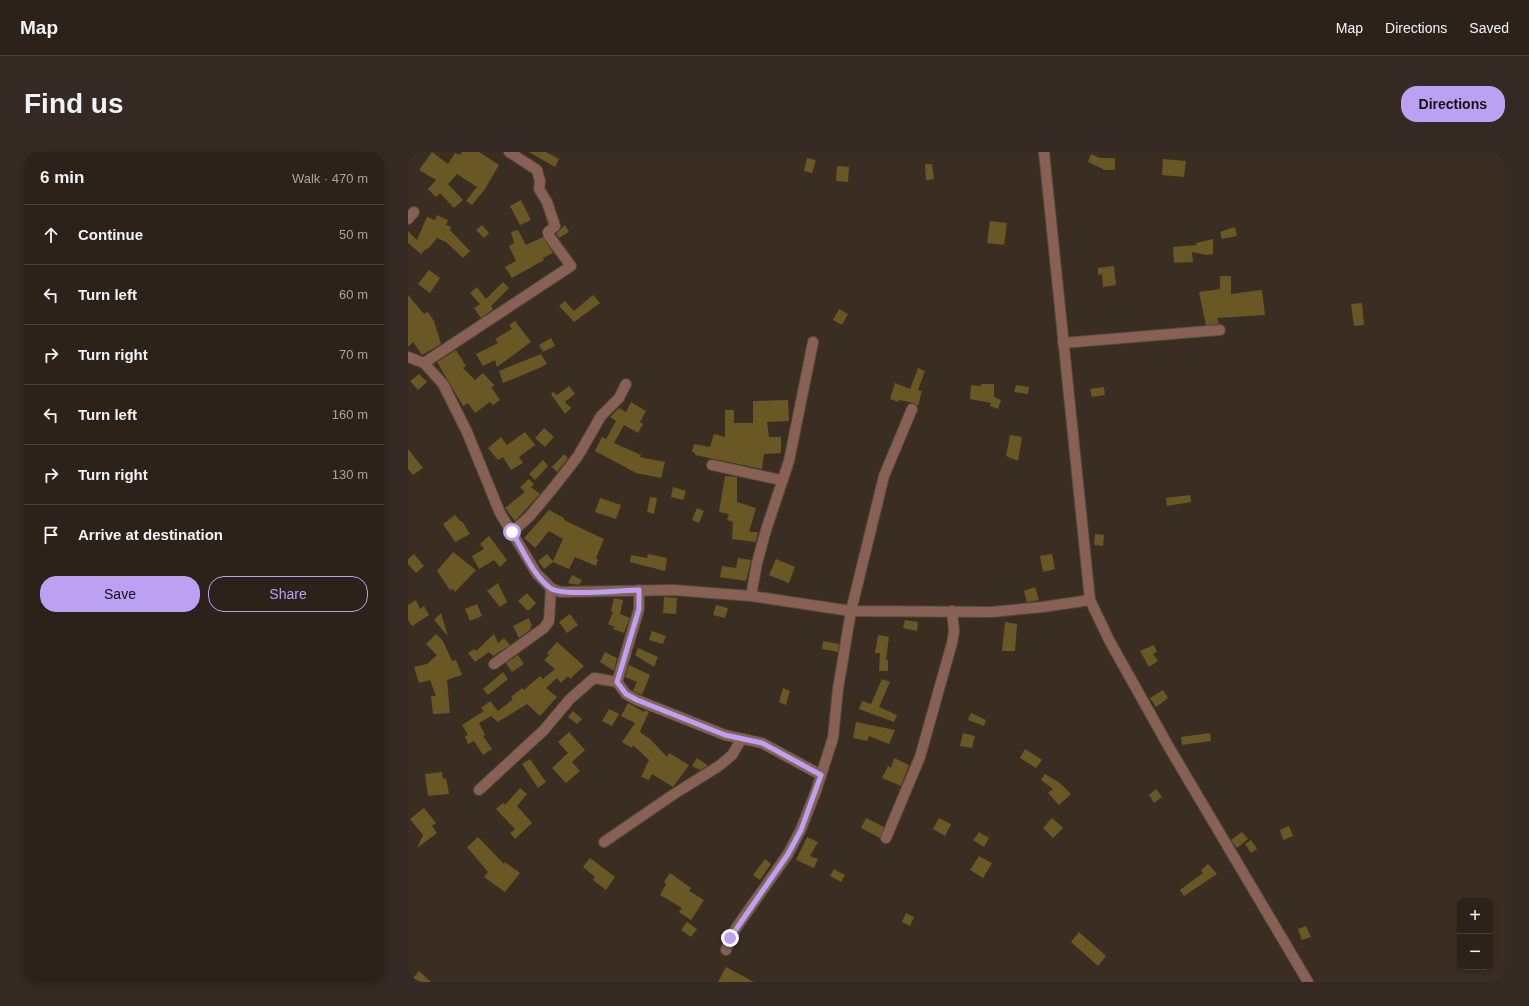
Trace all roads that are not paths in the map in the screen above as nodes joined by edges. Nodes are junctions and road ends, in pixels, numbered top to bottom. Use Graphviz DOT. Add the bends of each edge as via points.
graph roads {
  1 [pos="509,152"];
  2 [pos="1044,152"];
  3 [pos="1220,330"];
  4 [pos="813,342"];
  5 [pos="1062,343"];
  6 [pos="408,357"];
  7 [pos="424,362"];
  8 [pos="626,384"];
  9 [pos="912,409"];
  10 [pos="712,466"];
  11 [pos="781,480"];
  12 [pos="512,532"];
  13 [pos="551,588"];
  14 [pos="639,590"];
  15 [pos="750,596"];
  16 [pos="1090,600"];
  17 [pos="851,611"];
  18 [pos="952,611"];
  19 [pos="494,664"];
  20 [pos="617,682"];
  21 [pos="741,740"];
  22 [pos="821,775"];
  23 [pos="479,790"];
  24 [pos="886,838"];
  25 [pos="604,842"];
  26 [pos="726,950"];
  27 [pos="1308,982"];
  1 -- 7 [label="street" via="537,170 539,189 547,202 555,226 548,232 548,236 571,266"];
  2 -- 5 [label="street"];
  3 -- 5 [label="street"];
  4 -- 11 [label="street" via="789,461"];
  5 -- 16 [label="street"];
  6 -- 7 [label="street"];
  7 -- 12 [label="street" via="442,384 467,432 500,513"];
  8 -- 12 [label="street" via="619,398 601,416 578,456 529,517"];
  9 -- 17 [label="street" via="884,476"];
  10 -- 11 [label="street"];
  11 -- 15 [label="street"];
  12 -- 13 [label="street" via="537,574"];
  13 -- 14 [label="street" via="568,593"];
  13 -- 19 [label="street" via="549,621 544,628"];
  14 -- 15 [label="street"];
  14 -- 20 [label="street" via="639,609"];
  15 -- 17 [label="street"];
  16 -- 18 [label="street" via="991,612"];
  16 -- 27 [label="street" via="1158,728"];
  17 -- 18 [label="street"];
  17 -- 22 [label="street" via="833,738"];
  18 -- 24 [label="street" via="952,643 930,725 920,757"];
  20 -- 21 [label="street" via="626,694 637,700"];
  20 -- 23 [label="street" via="594,678 570,699 544,730"];
  21 -- 22 [label="street" via="762,743"];
  21 -- 25 [label="street" via="732,755 719,766"];
  22 -- 26 [label="street" via="801,830 788,854 738,925"];
}
